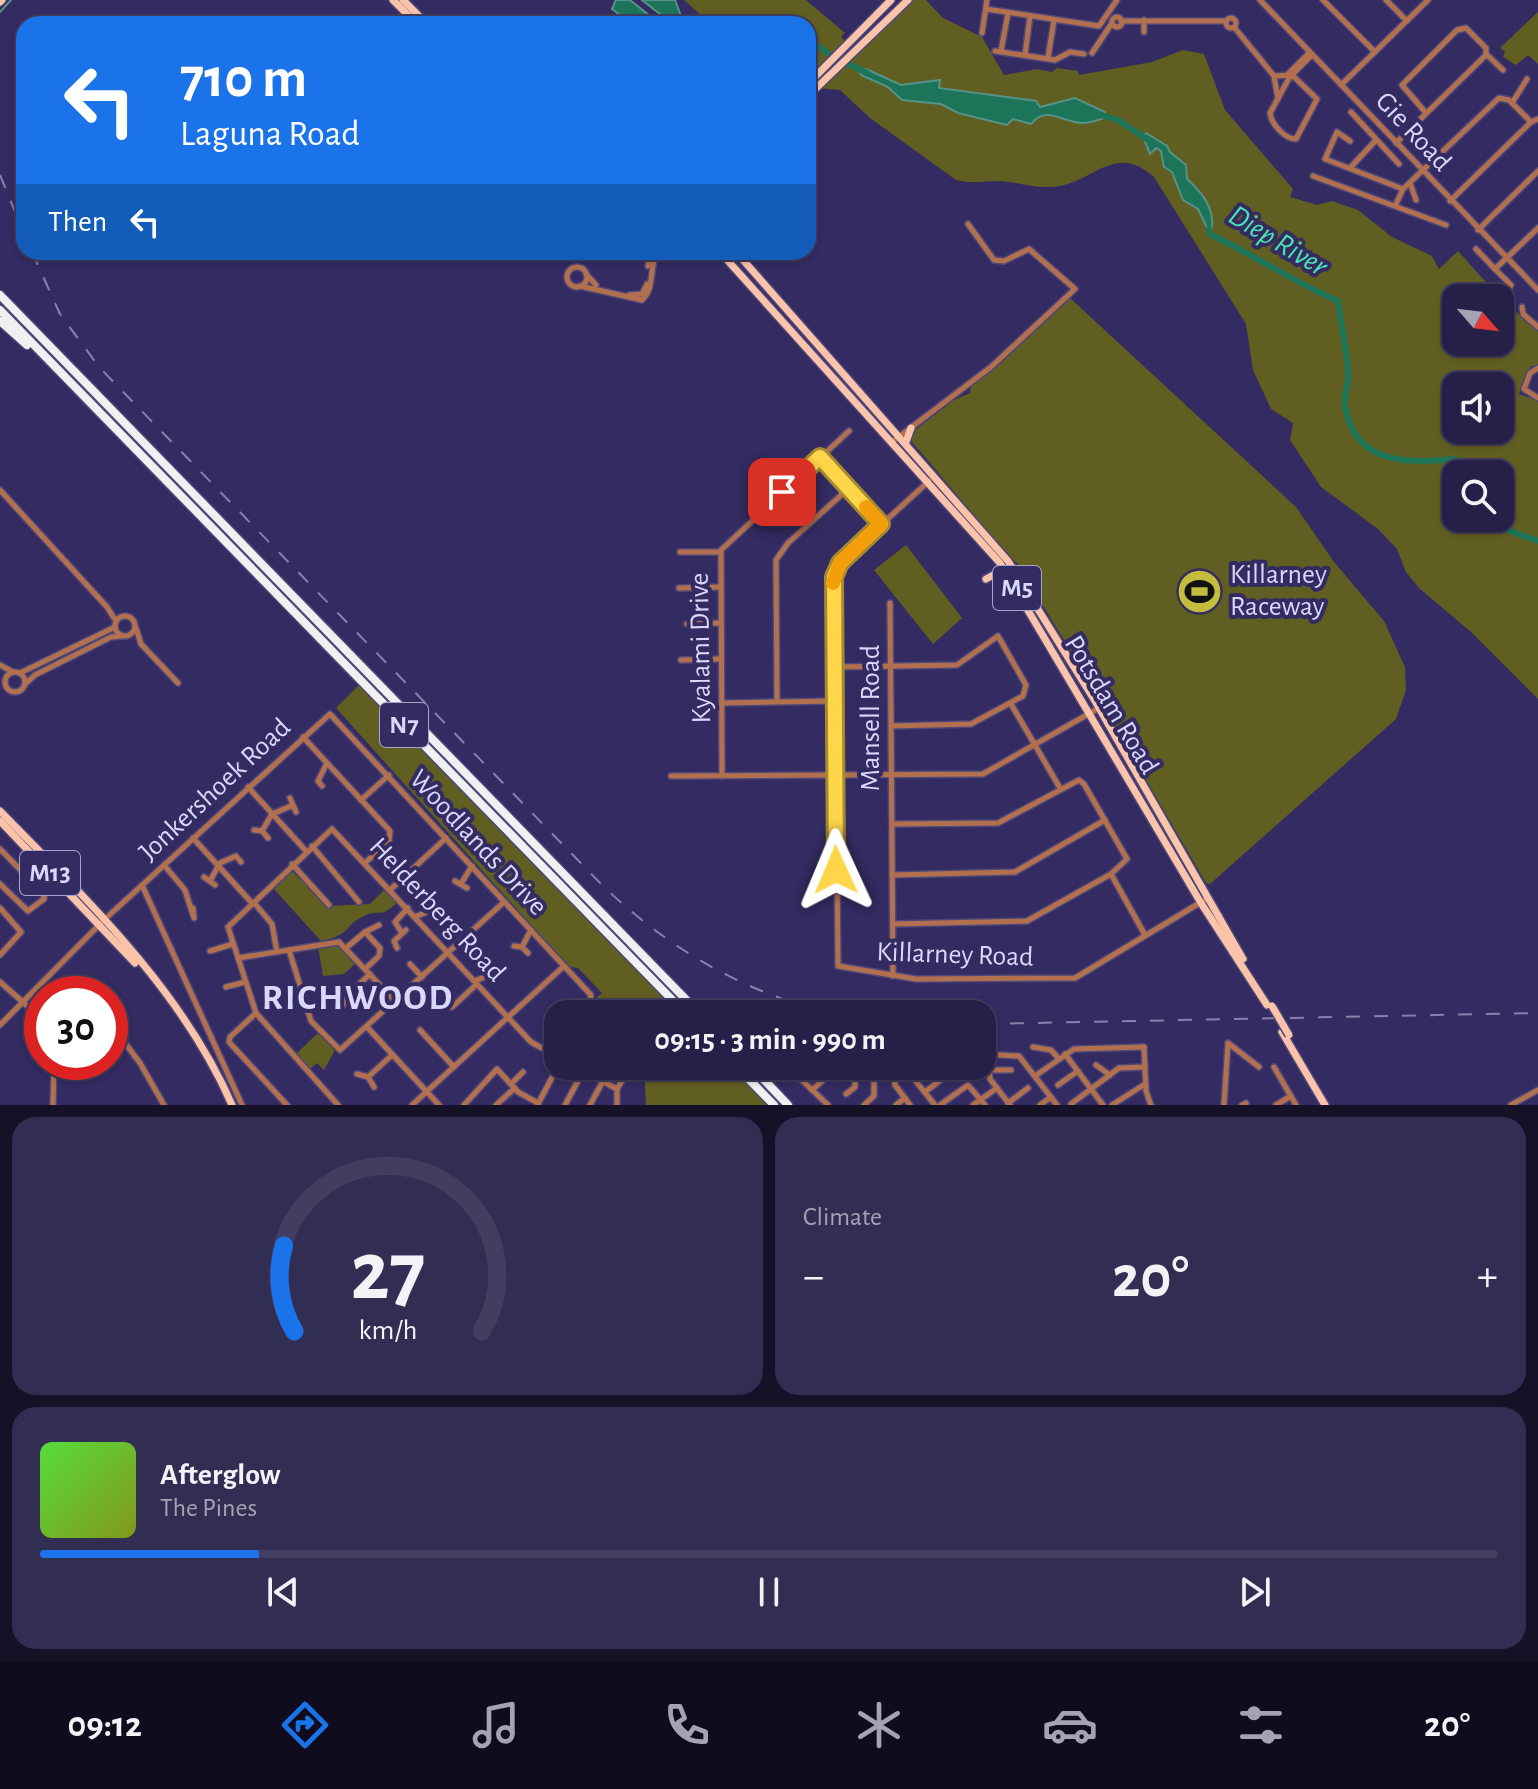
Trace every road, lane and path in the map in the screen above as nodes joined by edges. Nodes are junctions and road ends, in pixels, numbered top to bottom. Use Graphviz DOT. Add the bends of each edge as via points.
graph roads {
  1 [pos="393,0"];
  2 [pos="403,0"];
  3 [pos="891,0"];
  4 [pos="908,0"];
  5 [pos="987,0"];
  6 [pos="1117,0"];
  7 [pos="1260,0"];
  8 [pos="1323,0"];
  9 [pos="1386,0"];
  10 [pos="1428,0"];
  11 [pos="986,9"];
  12 [pos="1008,13"];
  13 [pos="409,16"];
  14 [pos="419,16"];
  15 [pos="1030,16"];
  16 [pos="1054,20"];
  17 [pos="1144,20"];
  18 [pos="1407,21"];
  19 [pos="1144,32"];
  20 [pos="982,33"];
  21 [pos="858,40"];
  22 [pos="1375,52"];
  23 [pos="1092,53"];
  24 [pos="1084,54"];
  25 [pos="1311,54"];
  26 [pos="1486,54"];
  27 [pos="1025,55"];
  28 [pos="1048,59"];
  29 [pos="1503,70"];
  30 [pos="1274,76"];
  31 [pos="1289,77"];
  32 [pos="1527,79"];
  33 [pos="816,80"];
  34 [pos="1341,85"];
  35 [pos="1278,100"];
  36 [pos="1512,103"];
  37 [pos="1351,112"];
  38 [pos="1426,113"];
  39 [pos="1538,119"];
  40 [pos="1531,122"];
  41 [pos="1376,139"];
  42 [pos="1350,141"];
  43 [pos="1396,143"];
  44 [pos="1316,155"];
  45 [pos="1325,159"];
  46 [pos="1399,164"];
  47 [pos="1350,168"];
  48 [pos="1538,171"];
  49 [pos="1423,172"];
  50 [pos="1381,174"];
  51 [pos="1313,176"];
  52 [pos="1410,183"];
  53 [pos="1392,184"];
  54 [pos="1403,189"];
  55 [pos="1416,200"];
  56 [pos="1450,201"];
  57 [pos="1395,206"];
  58 [pos="968,224"];
  59 [pos="1446,225"];
  60 [pos="1478,230"];
  61 [pos="1537,230"];
  62 [pos="1476,249"];
  63 [pos="652,260"];
  64 [pos="728,260"];
  65 [pos="743,260"];
  66 [pos="1506,260"];
  67 [pos="750,267"];
  68 [pos="1495,269"];
  69 [pos="586,274"];
  70 [pos="742,275"];
  71 [pos="1510,284"];
  72 [pos="580,286"];
  73 [pos="0,288"];
  74 [pos="1538,290"];
  75 [pos="0,295"];
  76 [pos="645,295"];
  77 [pos="1522,307"];
  78 [pos="0,310"];
  79 [pos="0,321"];
  80 [pos="1538,327"];
  81 [pos="1538,368"];
  82 [pos="73,385"];
  83 [pos="1538,398"];
  84 [pos="113,410"];
  85 [pos="911,428"];
  86 [pos="849,431"];
  87 [pos="903,438"];
  88 [pos="892,442"];
  89 [pos="820,457"];
  90 [pos="936,475"];
  91 [pos="928,482"];
  92 [pos="849,488"];
  93 [pos="0,490"];
  94 [pos="881,524"];
  95 [pos="680,552"];
  96 [pos="721,552"];
  97 [pos="986,579"];
  98 [pos="720,587"];
  99 [pos="679,588"];
  100 [pos="1018,590"];
  101 [pos="890,603"];
  102 [pos="107,607"];
  103 [pos="123,615"];
  104 [pos="720,623"];
  105 [pos="115,624"];
  106 [pos="687,624"];
  107 [pos="136,628"];
  108 [pos="124,636"];
  109 [pos="141,644"];
  110 [pos="721,659"];
  111 [pos="681,660"];
  112 [pos="890,666"];
  113 [pos="835,667"];
  114 [pos="0,668"];
  115 [pos="16,672"];
  116 [pos="3,682"];
  117 [pos="178,683"];
  118 [pos="25,684"];
  119 [pos="12,692"];
  120 [pos="0,694"];
  121 [pos="777,701"];
  122 [pos="835,701"];
  123 [pos="722,703"];
  124 [pos="1011,704"];
  125 [pos="1099,708"];
  126 [pos="330,714"];
  127 [pos="1090,714"];
  128 [pos="891,726"];
  129 [pos="303,737"];
  130 [pos="1036,746"];
  131 [pos="327,763"];
  132 [pos="389,775"];
  133 [pos="835,775"];
  134 [pos="671,776"];
  135 [pos="722,776"];
  136 [pos="891,776"];
  137 [pos="310,780"];
  138 [pos="248,787"];
  139 [pos="1060,788"];
  140 [pos="290,798"];
  141 [pos="361,800"];
  142 [pos="291,806"];
  143 [pos="0,811"];
  144 [pos="296,812"];
  145 [pos="272,814"];
  146 [pos="1105,820"];
  147 [pos="0,821"];
  148 [pos="892,824"];
  149 [pos="254,830"];
  150 [pos="262,831"];
  151 [pos="193,838"];
  152 [pos="268,838"];
  153 [pos="446,838"];
  154 [pos="0,849"];
  155 [pos="309,849"];
  156 [pos="241,862"];
  157 [pos="366,862"];
  158 [pos="292,864"];
  159 [pos="164,865"];
  160 [pos="218,865"];
  161 [pos="472,866"];
  162 [pos="1111,874"];
  163 [pos="892,875"];
  164 [pos="210,881"];
  165 [pos="462,883"];
  166 [pos="0,884"];
  167 [pos="142,885"];
  168 [pos="391,889"];
  169 [pos="433,900"];
  170 [pos="1204,900"];
  171 [pos="359,902"];
  172 [pos="504,902"];
  173 [pos="254,903"];
  174 [pos="329,905"];
  175 [pos="0,908"];
  176 [pos="193,908"];
  177 [pos="408,908"];
  178 [pos="434,909"];
  179 [pos="440,915"];
  180 [pos="416,916"];
  181 [pos="102,923"];
  182 [pos="893,924"];
  183 [pos="379,925"];
  184 [pos="531,930"];
  185 [pos="365,932"];
  186 [pos="1145,935"];
  187 [pos="233,944"];
  188 [pos="514,946"];
  189 [pos="522,947"];
  190 [pos="346,948"];
  191 [pos="397,948"];
  192 [pos="6,949"];
  193 [pos="289,950"];
  194 [pos="210,951"];
  195 [pos="277,952"];
  196 [pos="449,952"];
  197 [pos="528,953"];
  198 [pos="0,955"];
  199 [pos="12,955"];
  200 [pos="238,958"];
  201 [pos="410,964"];
  202 [pos="493,966"];
  203 [pos="564,966"];
  204 [pos="365,969"];
  205 [pos="493,973"];
  206 [pos="370,974"];
  207 [pos="893,976"];
  208 [pos="422,977"];
  209 [pos="500,979"];
  210 [pos="0,982"];
  211 [pos="245,982"];
  212 [pos="476,982"];
  213 [pos="226,987"];
  214 [pos="336,992"];
  215 [pos="591,1000"];
  216 [pos="672,1000"];
  217 [pos="686,1000"];
  218 [pos="304,1001"];
  219 [pos="395,1001"];
  220 [pos="23,1002"];
  221 [pos="292,1005"];
  222 [pos="444,1006"];
  223 [pos="452,1007"];
  224 [pos="256,1013"];
  225 [pos="457,1015"];
  226 [pos="508,1017"];
  227 [pos="0,1025"];
  228 [pos="367,1027"];
  229 [pos="420,1030"];
  230 [pos="128,1047"];
  231 [pos="1033,1047"];
  232 [pos="544,1050"];
  233 [pos="1065,1054"];
  234 [pos="392,1055"];
  235 [pos="996,1055"];
  236 [pos="1059,1059"];
  237 [pos="1096,1065"];
  238 [pos="454,1067"];
  239 [pos="1145,1067"];
  240 [pos="1259,1067"];
  241 [pos="1274,1067"];
  242 [pos="996,1070"];
  243 [pos="1011,1070"];
  244 [pos="1078,1071"];
  245 [pos="523,1072"];
  246 [pos="357,1074"];
  247 [pos="1110,1075"];
  248 [pos="1035,1076"];
  249 [pos="368,1077"];
  250 [pos="54,1080"];
  251 [pos="551,1080"];
  252 [pos="578,1080"];
  253 [pos="622,1080"];
  254 [pos="750,1080"];
  255 [pos="764,1080"];
  256 [pos="802,1080"];
  257 [pos="823,1080"];
  258 [pos="855,1080"];
  259 [pos="874,1080"];
  260 [pos="894,1080"];
  261 [pos="915,1080"];
  262 [pos="941,1080"];
  263 [pos="993,1080"];
  264 [pos="603,1081"];
  265 [pos="1145,1084"];
  266 [pos="1058,1085"];
  267 [pos="513,1086"];
  268 [pos="374,1087"];
  269 [pos="997,1088"];
  270 [pos="1028,1088"];
  271 [pos="617,1089"];
  272 [pos="1091,1089"];
  273 [pos="812,1090"];
  274 [pos="1538,1090"];
  275 [pos="426,1092"];
  276 [pos="925,1092"];
  277 [pos="846,1094"];
  278 [pos="1291,1096"];
  279 [pos="1051,1097"];
  280 [pos="905,1098"];
  281 [pos="983,1102"];
  282 [pos="538,1104"];
  283 [pos="1009,1104"];
  284 [pos="1071,1104"];
  285 [pos="53,1105"];
  286 [pos="164,1105"];
  287 [pos="232,1105"];
  288 [pos="242,1105"];
  289 [pos="287,1105"];
  290 [pos="338,1105"];
  291 [pos="412,1105"];
  292 [pos="439,1105"];
  293 [pos="464,1105"];
  294 [pos="496,1105"];
  295 [pos="565,1105"];
  296 [pos="590,1105"];
  297 [pos="617,1105"];
  298 [pos="774,1105"];
  299 [pos="788,1105"];
  300 [pos="828,1105"];
  301 [pos="864,1105"];
  302 [pos="896,1105"];
  303 [pos="910,1105"];
  304 [pos="938,1105"];
  305 [pos="973,1105"];
  306 [pos="1040,1105"];
  307 [pos="1057,1105"];
  308 [pos="1103,1105"];
  309 [pos="1112,1105"];
  310 [pos="1151,1105"];
  311 [pos="1224,1105"];
  312 [pos="1276,1105"];
  313 [pos="1296,1105"];
  314 [pos="1327,1105"];
  315 [pos="1511,1105"];
  1 -- 13 [label="main road"];
  2 -- 14 [label="main road"];
  3 -- 21 [label="main road"];
  4 -- 21 [label="main road"];
  5 -- 11 [label="street"];
  6 -- 16 [label="street" via="1100,26"];
  7 -- 25 [label="street, Gie Road"];
  8 -- 22 [label="street"];
  9 -- 18 [label="street"];
  10 -- 18 [label="street"];
  11 -- 12 [label="street"];
  11 -- 20 [label="street"];
  12 -- 15 [label="street"];
  12 -- 27 [label="street" via="998,51"];
  15 -- 16 [label="street"];
  15 -- 27 [label="street"];
  16 -- 28 [label="street"];
  17 -- 19 [label="street"];
  17 -- 23 [label="street" via="1116,17"];
  17 -- 30 [label="street" via="1233,19"];
  18 -- 22 [label="street"];
  21 -- 33 [label="main road"];
  22 -- 34 [label="street"];
  24 -- 28 [label="street"];
  25 -- 31 [label="street"];
  25 -- 34 [label="street, Gie Road"];
  26 -- 29 [label="street"];
  26 -- 38 [label="street"];
  26 -- 38 [label="street" via="1482,43 1461,27 1407,79 1403,90"];
  27 -- 28 [label="street"];
  30 -- 31 [label="street"];
  30 -- 35 [label="street"];
  31 -- 35 [label="street"];
  31 -- 35 [label="street" via="1317,101 1296,139 1270,119"];
  32 -- 36 [label="street"];
  34 -- 43 [label="street, Gie Road"];
  36 -- 40 [label="street"];
  36 -- 49 [label="street" via="1504,97"];
  37 -- 41 [label="street"];
  38 -- 43 [label="street"];
  39 -- 40 [label="street"];
  40 -- 56 [label="street"];
  41 -- 46 [label="street"];
  41 -- 47 [label="street"];
  42 -- 45 [label="street" via="1337,132"];
  43 -- 49 [label="street, Gie Road"];
  44 -- 45 [label="street"];
  45 -- 47 [label="street"];
  47 -- 53 [label="street"];
  48 -- 60 [label="street"];
  49 -- 52 [label="street"];
  49 -- 56 [label="street, Gie Road"];
  50 -- 53 [label="street"];
  51 -- 57 [label="street"];
  52 -- 54 [label="street"];
  52 -- 55 [label="street"];
  53 -- 54 [label="street"];
  54 -- 57 [label="street"];
  56 -- 60 [label="street, Gie Road"];
  57 -- 59 [label="street"];
  58 -- 85 [label="street" via="994,260 1029,249 1075,289 991,367"];
  60 -- 66 [label="street, Gie Road"];
  61 -- 66 [label="street"];
  62 -- 68 [label="street"];
  63 -- 76 [label="street"];
  64 -- 70 [label="main road, Potsdam Road / M5"];
  65 -- 67 [label="main road, Potsdam Road / M5"];
  66 -- 68 [label="street"];
  66 -- 74 [label="street, Gie Road"];
  67 -- 70 [label="main road"];
  67 -- 87 [label="main road, Potsdam Road / M5"];
  68 -- 71 [label="street"];
  69 -- 72 [label="street"];
  69 -- 72 [label="street" via="577,267 568,272 569,284"];
  69 -- 76 [label="street" via="597,286"];
  70 -- 88 [label="main road, Potsdam Road / M5"];
  72 -- 76 [label="street" via="638,300"];
  73 -- 84 [label="highway"];
  75 -- 84 [label="highway, N7"];
  77 -- 80 [label="street"];
  78 -- 82 [label="highway, N7"];
  79 -- 82 [label="highway"];
  81 -- 83 [label="street" via="1524,389"];
  82 -- 216 [label="highway, N7"];
  84 -- 217 [label="highway, N7"];
  85 -- 87 [label="main road"];
  86 -- 89 [label="street, Kyalami Drive"];
  87 -- 88 [label="street"];
  87 -- 90 [label="main road, Potsdam Road / M5"];
  88 -- 91 [label="main road, Potsdam Road / M5"];
  89 -- 92 [label="street"];
  89 -- 96 [label="street, Kyalami Drive"];
  90 -- 91 [label="street, Killarney Road"];
  90 -- 125 [label="main road, Potsdam Road / M5" via="1020,577"];
  91 -- 94 [label="street, Killarney Road"];
  91 -- 100 [label="main road, Potsdam Road / M5"];
  92 -- 94 [label="street"];
  92 -- 121 [label="street" via="776,560"];
  93 -- 102 [label="street"];
  94 -- 113 [label="street, Killarney Road" via="840,563 834,577"];
  95 -- 96 [label="street"];
  96 -- 98 [label="street, Kyalami Drive"];
  97 -- 100 [label="main road" via="999,573"];
  98 -- 99 [label="street"];
  98 -- 104 [label="street, Kyalami Drive"];
  100 -- 127 [label="main road, Potsdam Road / M5"];
  101 -- 112 [label="street, Mansell Road"];
  102 -- 103 [label="street"];
  102 -- 105 [label="street"];
  103 -- 105 [label="street"];
  103 -- 107 [label="street" via="132,617"];
  104 -- 106 [label="street"];
  104 -- 110 [label="street, Kyalami Drive"];
  105 -- 108 [label="street"];
  105 -- 115 [label="street"];
  107 -- 108 [label="street"];
  107 -- 109 [label="street"];
  108 -- 109 [label="street"];
  108 -- 118 [label="street" via="111,637"];
  109 -- 117 [label="street"];
  110 -- 111 [label="street"];
  110 -- 123 [label="street, Kyalami Drive"];
  112 -- 113 [label="street"];
  112 -- 124 [label="street" via="957,665 998,636 1026,685 1025,694"];
  112 -- 128 [label="street, Mansell Road"];
  113 -- 122 [label="street, Killarney Road"];
  114 -- 115 [label="street"];
  114 -- 116 [label="street"];
  115 -- 116 [label="street"];
  115 -- 118 [label="street"];
  116 -- 119 [label="street"];
  118 -- 119 [label="street"];
  119 -- 120 [label="street"];
  121 -- 122 [label="street"];
  121 -- 123 [label="street"];
  122 -- 133 [label="street, Killarney Road"];
  123 -- 135 [label="street, Kyalami Drive"];
  124 -- 128 [label="street" via="968,725"];
  124 -- 130 [label="street"];
  125 -- 127 [label="street"];
  125 -- 170 [label="main road, Potsdam Road / M5"];
  126 -- 129 [label="street, Jonkershoek Road"];
  126 -- 132 [label="street, Woodlands Drive"];
  127 -- 130 [label="street"];
  127 -- 170 [label="main road, Potsdam Road / M5"];
  128 -- 136 [label="street, Mansell Road"];
  129 -- 131 [label="street"];
  129 -- 138 [label="street, Jonkershoek Road"];
  130 -- 136 [label="street" via="985,774"];
  130 -- 139 [label="street"];
  131 -- 137 [label="street" via="320,784"];
  131 -- 141 [label="street"];
  132 -- 141 [label="street"];
  132 -- 153 [label="street, Woodlands Drive"];
  133 -- 135 [label="street"];
  133 -- 136 [label="street"];
  133 -- 207 [label="street, Killarney Road" via="838,966"];
  134 -- 135 [label="street"];
  136 -- 148 [label="street, Mansell Road"];
  138 -- 145 [label="street"];
  138 -- 151 [label="street, Jonkershoek Road"];
  139 -- 146 [label="street" via="1083,782"];
  139 -- 148 [label="street" via="998,823"];
  140 -- 142 [label="street"];
  141 -- 157 [label="street" via="391,835"];
  142 -- 144 [label="street"];
  142 -- 145 [label="street"];
  143 -- 181 [label="main road, M13"];
  145 -- 150 [label="street"];
  145 -- 155 [label="street"];
  146 -- 162 [label="street" via="1127,859"];
  146 -- 163 [label="street" via="1015,872"];
  147 -- 181 [label="main road, M13"];
  148 -- 163 [label="street, Mansell Road"];
  149 -- 150 [label="street"];
  150 -- 152 [label="street"];
  151 -- 159 [label="street, Jonkershoek Road"];
  151 -- 160 [label="street"];
  153 -- 161 [label="street, Woodlands Drive"];
  153 -- 168 [label="street"];
  154 -- 166 [label="street" via="44,899 29,912"];
  155 -- 157 [label="street, Helderberg Road" via="331,829"];
  155 -- 158 [label="street"];
  155 -- 171 [label="street"];
  156 -- 160 [label="street" via="236,852"];
  157 -- 168 [label="street, Helderberg Road"];
  158 -- 173 [label="street"];
  158 -- 174 [label="street"];
  159 -- 167 [label="street, Jonkershoek Road"];
  159 -- 176 [label="street"];
  160 -- 164 [label="street"];
  160 -- 173 [label="street"];
  161 -- 165 [label="street"];
  161 -- 172 [label="street, Woodlands Drive"];
  162 -- 182 [label="street" via="1027,921"];
  162 -- 186 [label="street"];
  163 -- 182 [label="street, Mansell Road"];
  167 -- 181 [label="street, Jonkershoek Road"];
  167 -- 288 [label="street"];
  168 -- 177 [label="street, Helderberg Road"];
  169 -- 178 [label="street"];
  170 -- 186 [label="street, Killarney Road"];
  170 -- 314 [label="main road, Potsdam Road / M5, bridge"];
  172 -- 184 [label="street, Woodlands Drive"];
  172 -- 196 [label="street"];
  173 -- 187 [label="street" via="228,925"];
  173 -- 195 [label="street" via="272,924"];
  175 -- 192 [label="street" via="21,931"];
  177 -- 180 [label="street, Helderberg Road"];
  177 -- 191 [label="street" via="395,922 404,932 394,941"];
  178 -- 179 [label="street"];
  178 -- 180 [label="street"];
  180 -- 196 [label="street, Helderberg Road"];
  181 -- 220 [label="street, Jonkershoek Road"];
  181 -- 287 [label="main road, M13" via="165,992 202,1044"];
  182 -- 207 [label="street, Mansell Road"];
  183 -- 185 [label="street"];
  184 -- 189 [label="street"];
  184 -- 203 [label="street, Woodlands Drive"];
  185 -- 190 [label="street"];
  185 -- 204 [label="street" via="381,950"];
  186 -- 207 [label="street, Killarney Road" via="1075,978"];
  187 -- 194 [label="street"];
  187 -- 200 [label="street"];
  188 -- 189 [label="street"];
  189 -- 197 [label="street"];
  190 -- 193 [label="street" via="337,942"];
  190 -- 204 [label="street"];
  192 -- 198 [label="street"];
  192 -- 199 [label="street"];
  193 -- 195 [label="street"];
  193 -- 218 [label="street"];
  195 -- 200 [label="street"];
  196 -- 208 [label="street"];
  196 -- 212 [label="street, Helderberg Road"];
  200 -- 211 [label="street"];
  201 -- 208 [label="street"];
  202 -- 205 [label="street"];
  203 -- 215 [label="street, Woodlands Drive"];
  203 -- 226 [label="street"];
  204 -- 206 [label="street"];
  205 -- 209 [label="street"];
  205 -- 212 [label="street"];
  206 -- 214 [label="street" via="344,1002"];
  206 -- 219 [label="street"];
  208 -- 219 [label="street"];
  210 -- 220 [label="street"];
  211 -- 213 [label="street"];
  211 -- 224 [label="street"];
  212 -- 223 [label="street"];
  212 -- 226 [label="street, Helderberg Road"];
  218 -- 221 [label="street"];
  218 -- 228 [label="street" via="312,1023 338,1050"];
  219 -- 228 [label="street"];
  220 -- 227 [label="street, Jonkershoek Road"];
  222 -- 223 [label="street"];
  223 -- 225 [label="street"];
  224 -- 289 [label="street" via="229,1042"];
  224 -- 290 [label="street"];
  226 -- 232 [label="street, Helderberg Road"];
  226 -- 238 [label="street"];
  228 -- 234 [label="street"];
  229 -- 238 [label="street"];
  230 -- 286 [label="street"];
  231 -- 236 [label="street" via="1051,1050"];
  233 -- 236 [label="street"];
  233 -- 239 [label="street" via="1145,1046"];
  233 -- 244 [label="street"];
  234 -- 249 [label="street"];
  234 -- 275 [label="street"];
  235 -- 248 [label="street" via="1019,1056"];
  236 -- 248 [label="street"];
  237 -- 247 [label="street"];
  238 -- 275 [label="street"];
  239 -- 247 [label="street" via="1122,1067"];
  239 -- 265 [label="street"];
  240 -- 311 [label="street" via="1228,1043"];
  241 -- 278 [label="street"];
  242 -- 243 [label="street"];
  244 -- 266 [label="street"];
  244 -- 272 [label="street"];
  245 -- 267 [label="street"];
  246 -- 249 [label="street"];
  247 -- 272 [label="street"];
  248 -- 279 [label="street"];
  249 -- 268 [label="street"];
  250 -- 285 [label="street"];
  251 -- 282 [label="street"];
  252 -- 295 [label="street"];
  253 -- 271 [label="street"];
  254 -- 298 [label="highway"];
  255 -- 299 [label="highway"];
  256 -- 273 [label="street"];
  257 -- 273 [label="street"];
  258 -- 277 [label="street"];
  259 -- 301 [label="street" via="874,1096"];
  260 -- 280 [label="street"];
  261 -- 276 [label="street"];
  262 -- 276 [label="street"];
  263 -- 269 [label="street"];
  264 -- 271 [label="street"];
  264 -- 296 [label="street"];
  265 -- 309 [label="street"];
  265 -- 310 [label="street"];
  267 -- 282 [label="street"];
  267 -- 293 [label="street" via="499,1068"];
  267 -- 294 [label="street"];
  269 -- 281 [label="street"];
  269 -- 283 [label="street"];
  270 -- 283 [label="street"];
  271 -- 297 [label="street"];
  272 -- 284 [label="street"];
  272 -- 308 [label="street"];
  273 -- 300 [label="street"];
  274 -- 315 [label="street"];
  275 -- 291 [label="street"];
  275 -- 292 [label="street"];
  276 -- 304 [label="street"];
  278 -- 312 [label="street"];
  278 -- 313 [label="street"];
  279 -- 306 [label="street"];
  279 -- 307 [label="street"];
  280 -- 302 [label="street"];
  280 -- 303 [label="street"];
  281 -- 304 [label="street" via="968,1085"];
  281 -- 305 [label="street"];
}
